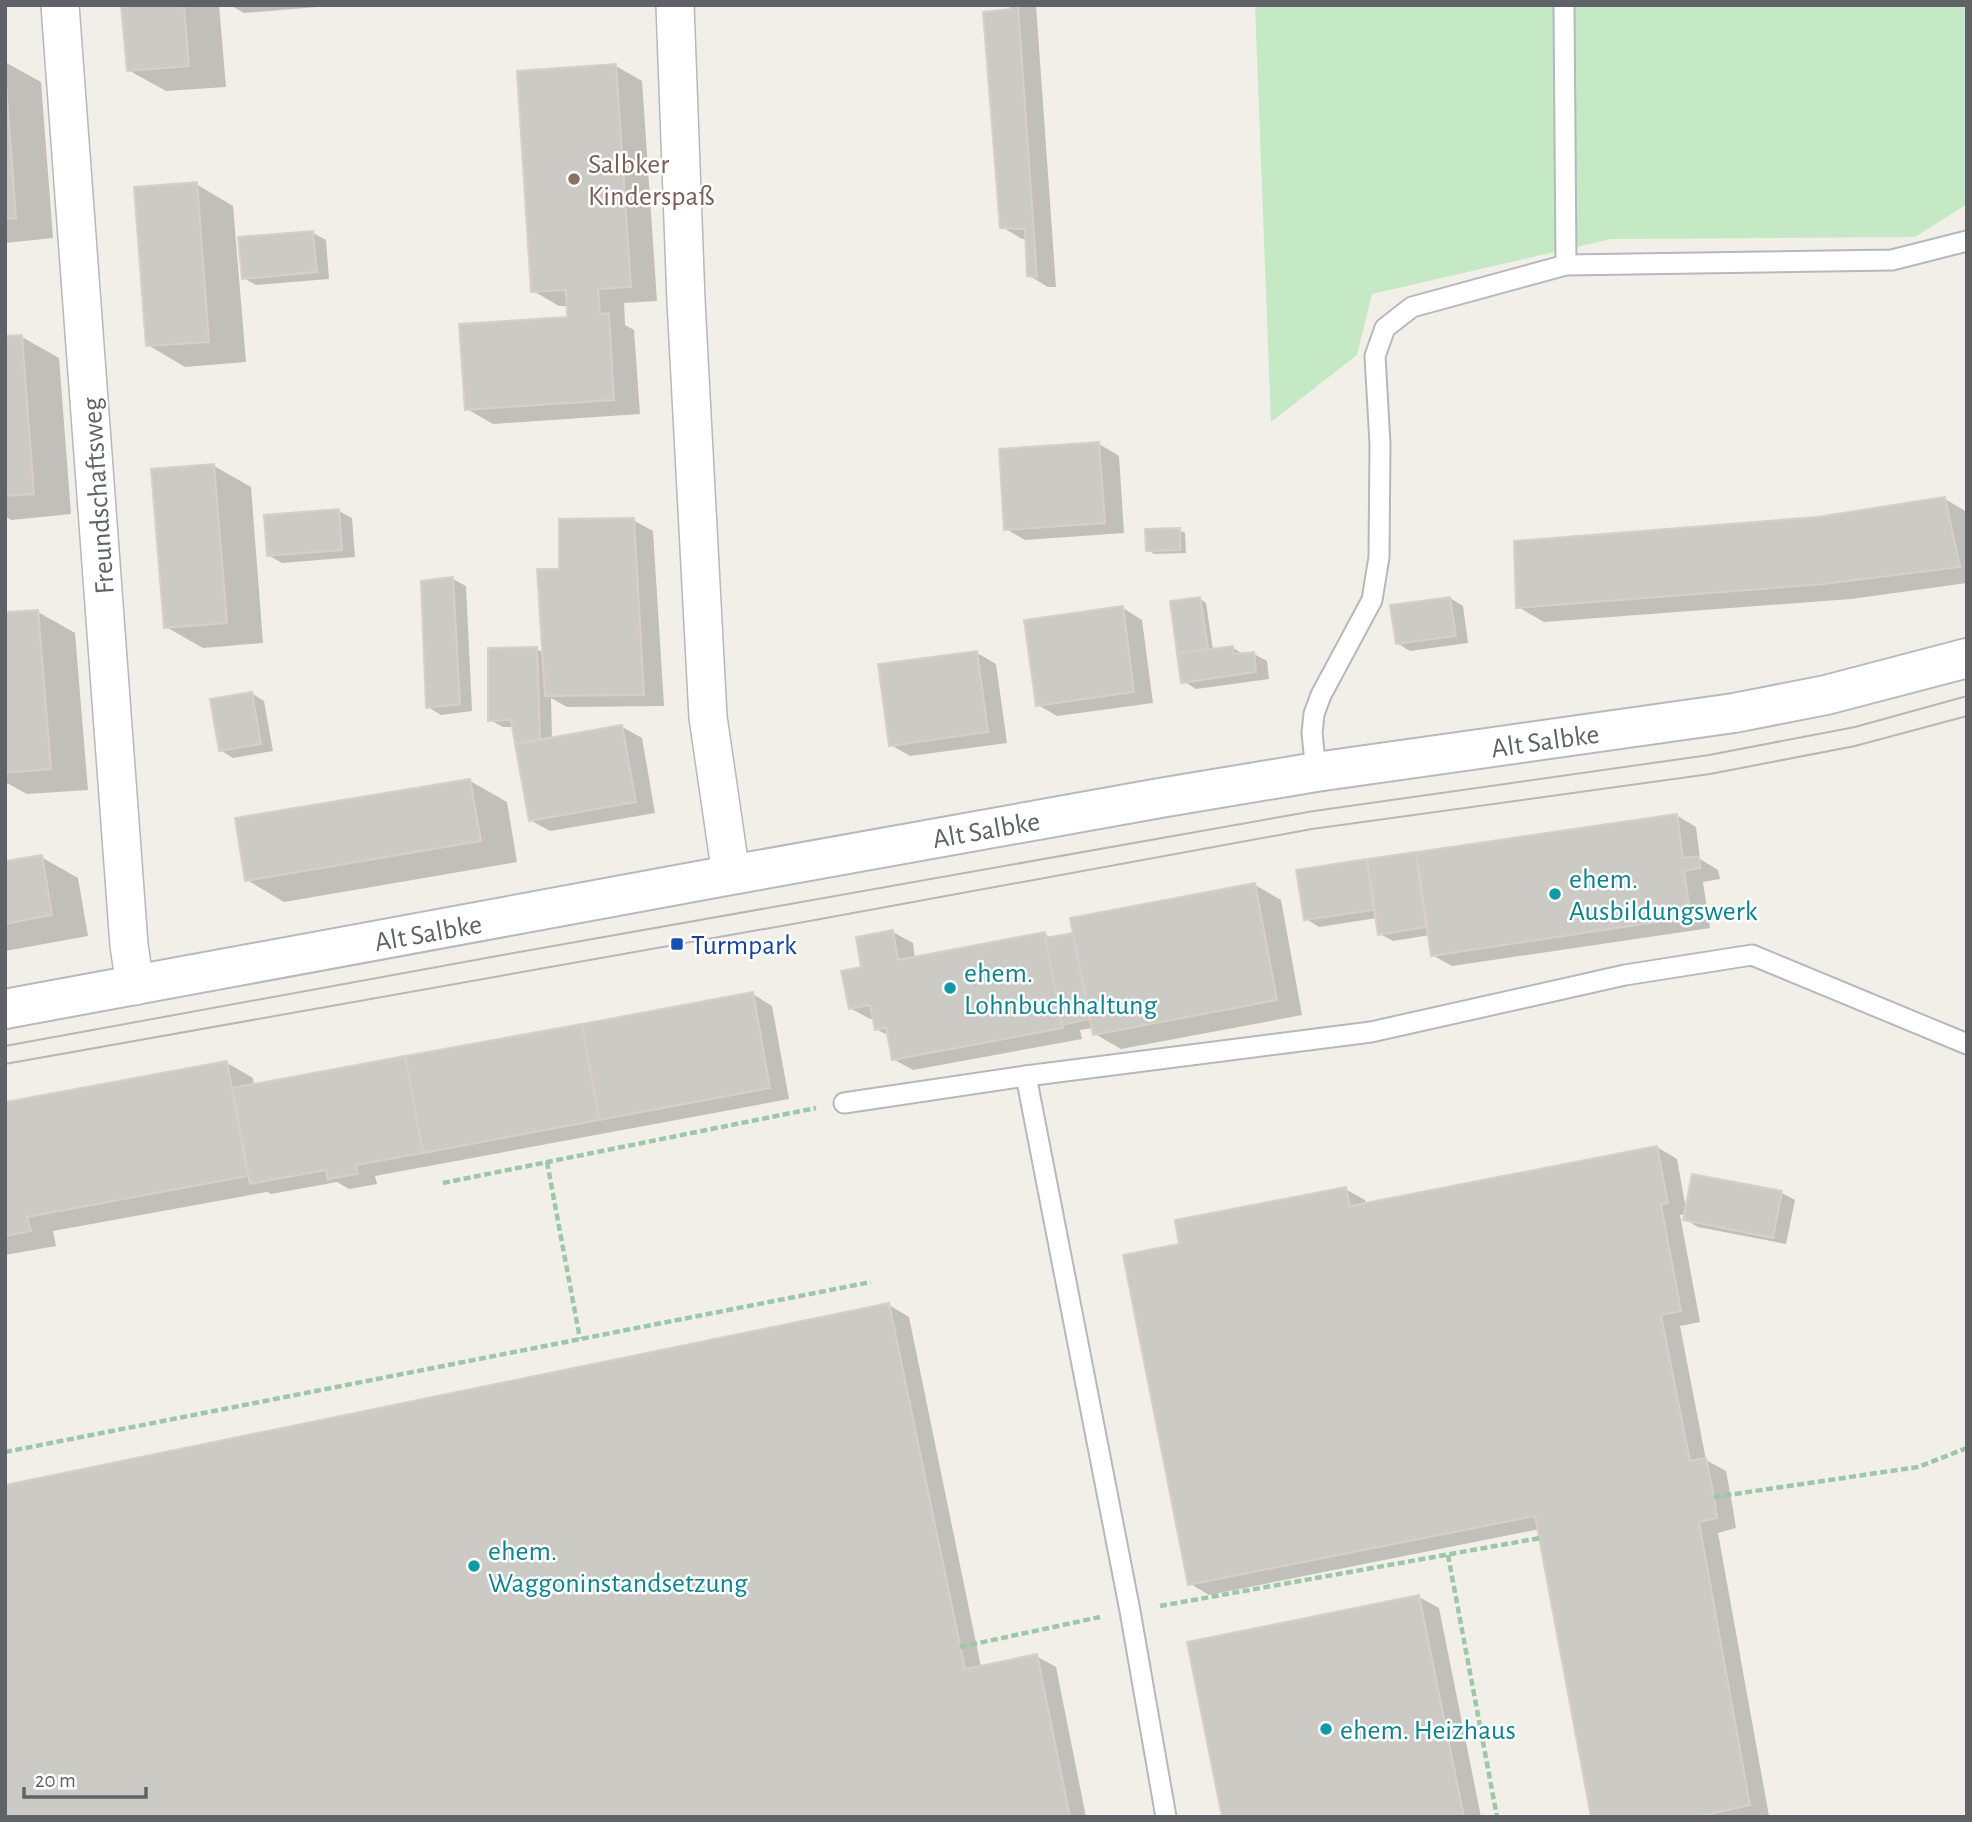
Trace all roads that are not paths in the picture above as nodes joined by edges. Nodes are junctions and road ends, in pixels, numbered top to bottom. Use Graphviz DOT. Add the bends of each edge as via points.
graph roads {
  1 [pos="60,5"];
  2 [pos="675,5"];
  3 [pos="1564,5"];
  4 [pos="1967,241"];
  5 [pos="1566,265"];
  6 [pos="1967,658"];
  7 [pos="1316,772"];
  8 [pos="731,875"];
  9 [pos="135,986"];
  10 [pos="5,1009"];
  11 [pos="1967,1044"];
  12 [pos="1026,1076"];
  13 [pos="844,1103"];
  14 [pos="1166,1817"];
  1 -- 9 [label="street, Freundschaftsweg"];
  2 -- 8 [label="street" via="706,690"];
  3 -- 5 [label="lane"];
  4 -- 5 [label="lane" via="1892,260"];
  5 -- 7 [label="lane" via="1412,307 1385,328 1375,356 1379,557 1372,600 1314,714"];
  6 -- 7 [label="main road, Alt Salbke" via="1826,695 1734,713"];
  7 -- 8 [label="main road, Alt Salbke"];
  8 -- 9 [label="main road, Alt Salbke"];
  9 -- 10 [label="main road, Alt Salbke"];
  11 -- 12 [label="lane" via="1752,955 1625,975 1371,1032"];
  12 -- 13 [label="lane"];
  12 -- 14 [label="lane"];
}
